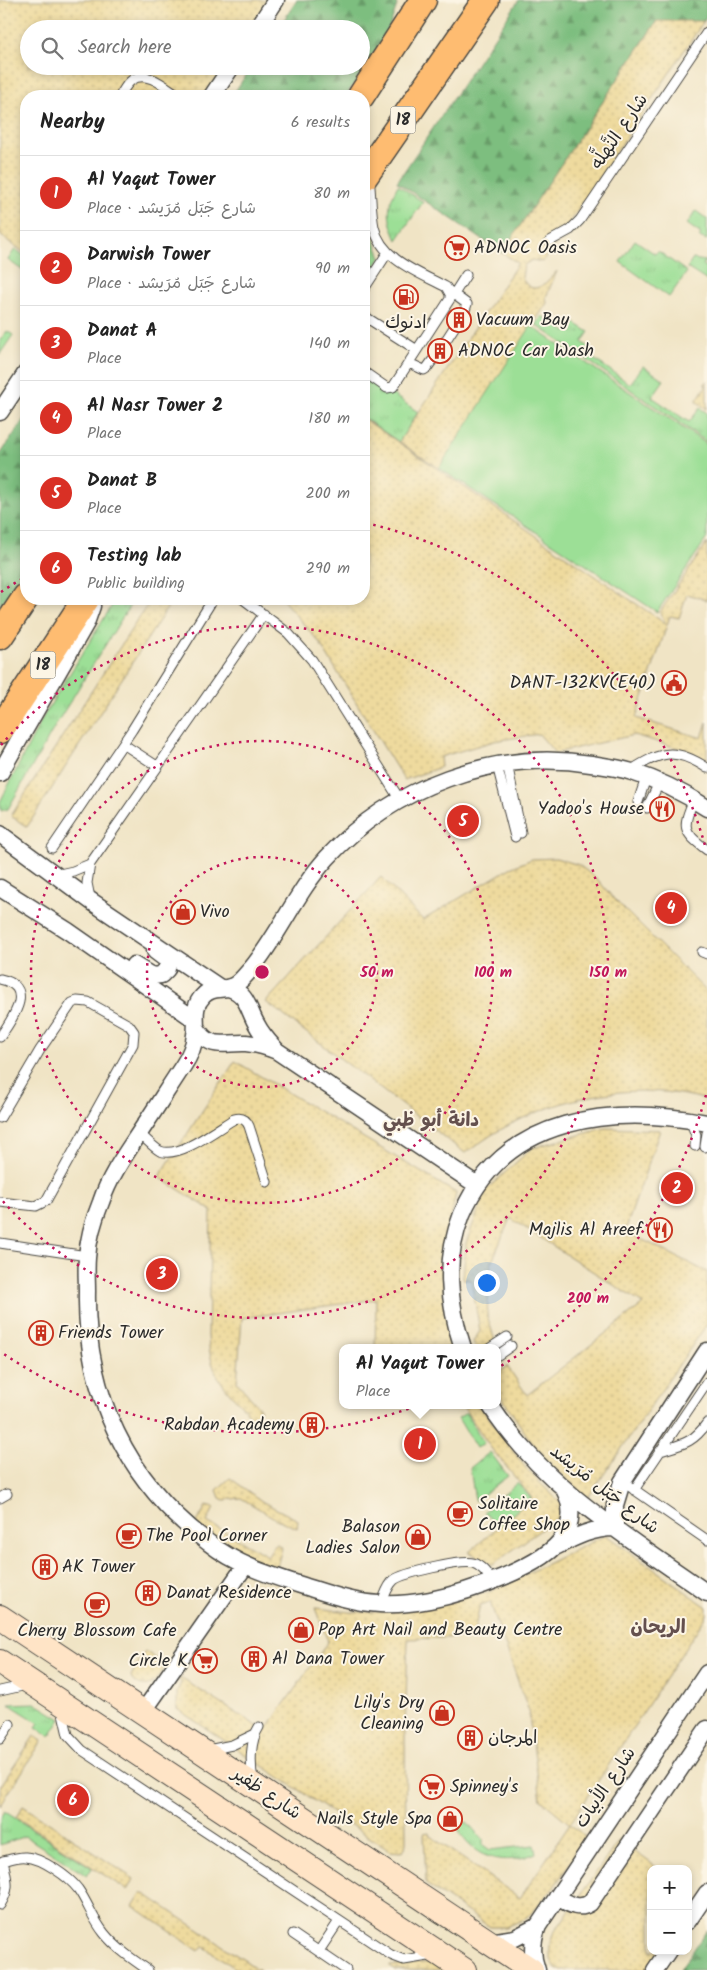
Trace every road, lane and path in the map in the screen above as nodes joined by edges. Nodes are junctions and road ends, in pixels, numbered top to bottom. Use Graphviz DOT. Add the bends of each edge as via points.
graph roads {
  1 [pos="276,0"];
  2 [pos="404,0"];
  3 [pos="424,0"];
  4 [pos="486,0"];
  5 [pos="263,20"];
  6 [pos="406,26"];
  7 [pos="707,32"];
  8 [pos="226,75"];
  9 [pos="124,90"];
  10 [pos="170,90"];
  11 [pos="216,90"];
  12 [pos="365,90"];
  13 [pos="370,167"];
  14 [pos="370,200"];
  15 [pos="550,241"];
  16 [pos="388,252"];
  17 [pos="466,275"];
  18 [pos="370,280"];
  19 [pos="451,292"];
  20 [pos="464,313"];
  21 [pos="370,320"];
  22 [pos="455,326"];
  23 [pos="446,340"];
  24 [pos="418,350"];
  25 [pos="432,361"];
  26 [pos="409,363"];
  27 [pos="370,376"];
  28 [pos="20,382"];
  29 [pos="0,412"];
  30 [pos="21,605"];
  31 [pos="82,605"];
  32 [pos="92,605"];
  33 [pos="210,605"];
  34 [pos="251,605"];
  35 [pos="264,614"];
  36 [pos="0,636"];
  37 [pos="0,730"];
  38 [pos="123,744"];
  39 [pos="502,764"];
  40 [pos="157,766"];
  41 [pos="707,768"];
  42 [pos="630,771"];
  43 [pos="0,773"];
  44 [pos="652,780"];
  45 [pos="400,800"];
  46 [pos="638,802"];
  47 [pos="700,803"];
  48 [pos="647,808"];
  49 [pos="0,834"];
  50 [pos="518,835"];
  51 [pos="52,848"];
  52 [pos="707,850"];
  53 [pos="90,864"];
  54 [pos="55,875"];
  55 [pos="0,888"];
  56 [pos="91,901"];
  57 [pos="68,931"];
  58 [pos="0,979"];
  59 [pos="225,988"];
  60 [pos="195,1023"];
  61 [pos="0,1037"];
  62 [pos="277,1051"];
  63 [pos="0,1118"];
  64 [pos="690,1120"];
  65 [pos="707,1123"];
  66 [pos="140,1133"];
  67 [pos="707,1133"];
  68 [pos="695,1146"];
  69 [pos="705,1147"];
  70 [pos="267,1182"];
  71 [pos="477,1185"];
  72 [pos="0,1202"];
  73 [pos="0,1243"];
  74 [pos="87,1256"];
  75 [pos="507,1337"];
  76 [pos="462,1344"];
  77 [pos="496,1344"];
  78 [pos="511,1346"];
  79 [pos="707,1351"];
  80 [pos="501,1353"];
  81 [pos="707,1382"];
  82 [pos="493,1409"];
  83 [pos="707,1422"];
  84 [pos="660,1450"];
  85 [pos="628,1486"];
  86 [pos="564,1489"];
  87 [pos="615,1528"];
  88 [pos="707,1540"];
  89 [pos="555,1547"];
  90 [pos="245,1566"];
  91 [pos="492,1581"];
  92 [pos="707,1593"];
  93 [pos="381,1604"];
  94 [pos="0,1618"];
  95 [pos="0,1662"];
  96 [pos="707,1673"];
  97 [pos="34,1684"];
  98 [pos="0,1691"];
  99 [pos="61,1702"];
  100 [pos="143,1712"];
  101 [pos="10,1724"];
  102 [pos="707,1729"];
  103 [pos="0,1739"];
  104 [pos="200,1750"];
  105 [pos="254,1786"];
  106 [pos="2,1862"];
  107 [pos="707,1893"];
  108 [pos="557,1897"];
  109 [pos="0,1904"];
  110 [pos="692,1915"];
  111 [pos="339,1921"];
  112 [pos="538,1926"];
  113 [pos="293,1934"];
  114 [pos="490,1942"];
  115 [pos="319,1951"];
  116 [pos="440,1954"];
  117 [pos="665,1955"];
  118 [pos="148,1970"];
  119 [pos="346,1970"];
  120 [pos="464,1970"];
  121 [pos="532,1970"];
  122 [pos="537,1970"];
  123 [pos="655,1970"];
  1 -- 5 [label="street"];
  2 -- 6 [label="street"];
  3 -- 6 [label="main road"];
  4 -- 13 [label="main road, 18"];
  6 -- 12 [label="main road"];
  7 -- 15 [label="lane, شارع النَّهلَّه" via="580,220"];
  8 -- 11 [label="street"];
  9 -- 10 [label="lane" via="132,79 143,76"];
  14 -- 16 [label="lane" via="377,236"];
  16 -- 18 [label="lane"];
  16 -- 19 [label="lane"];
  17 -- 19 [label="lane"];
  19 -- 20 [label="lane" via="466,304"];
  19 -- 24 [label="lane" via="448,303"];
  21 -- 24 [label="lane"];
  22 -- 23 [label="lane"];
  24 -- 26 [label="lane"];
  25 -- 26 [label="lane" via="424,370"];
  26 -- 27 [label="lane" via="390,388"];
  28 -- 29 [label="street"];
  30 -- 36 [label="main road"];
  31 -- 37 [label="main road, 18"];
  32 -- 43 [label="street" via="86,623"];
  33 -- 38 [label="lane"];
  34 -- 35 [label="lane"];
  35 -- 40 [label="lane"];
  35 -- 45 [label="lane" via="288,633 312,660"];
  38 -- 40 [label="lane"];
  38 -- 51 [label="lane"];
  39 -- 42 [label="street" via="546,760"];
  39 -- 45 [label="street" via="445,779"];
  39 -- 50 [label="lane"];
  40 -- 53 [label="lane"];
  41 -- 42 [label="lane" via="686,756 671,753 656,756"];
  42 -- 44 [label="street"];
  44 -- 46 [label="lane"];
  44 -- 47 [label="street"];
  44 -- 48 [label="lane"];
  45 -- 59 [label="street" via="354,832 326,859 306,884 253,967 238,982"];
  47 -- 52 [label="lane" via="685,820 686,830"];
  49 -- 54 [label="street"];
  53 -- 54 [label="lane"];
  53 -- 56 [label="lane" via="87,882"];
  54 -- 56 [label="street"];
  55 -- 57 [label="street"];
  56 -- 57 [label="street" via="103,917 164,957 168,965 164,973 152,976 92,940"];
  56 -- 59 [label="street"];
  57 -- 60 [label="street"];
  58 -- 61 [label="lane" via="17,990 20,1003"];
  59 -- 60 [label="street" via="208,992 200,1000 195,1011"];
  59 -- 62 [label="street" via="236,990 245,998 256,1025"];
  60 -- 62 [label="street" via="200,1034 213,1043 253,1044"];
  60 -- 66 [label="street" via="194,1043 188,1058"];
  62 -- 71 [label="street"];
  63 -- 72 [label="lane" via="72,1004 88,1002 132,1028 133,1044 46,1201 36,1206"];
  64 -- 65 [label="street"];
  64 -- 68 [label="lane" via="695,1129"];
  64 -- 71 [label="street" via="621,1115 575,1122 538,1135 511,1150"];
  66 -- 70 [label="lane" via="156,1148 173,1153 234,1119 242,1118 249,1126"];
  66 -- 74 [label="street" via="118,1166 102,1199"];
  67 -- 69 [label="lane"];
  71 -- 76 [label="street" via="459,1223 450,1258 452,1312"];
  73 -- 74 [label="lane"];
  74 -- 90 [label="street" via="86,1319 91,1359 101,1397 116,1434 135,1468 167,1508 188,1528"];
  75 -- 77 [label="lane"];
  78 -- 80 [label="lane"];
  79 -- 85 [label="street"];
  81 -- 84 [label="lane"];
  82 -- 86 [label="street, شارع جَبَل مُرَيشد" via="517,1442"];
  83 -- 84 [label="lane" via="690,1442"];
  84 -- 85 [label="lane"];
  85 -- 87 [label="street" via="615,1505"];
  85 -- 88 [label="lane"];
  86 -- 87 [label="street, شارع جَبَل مُرَيشد"];
  86 -- 89 [label="street" via="570,1504 570,1520 565,1535"];
  87 -- 89 [label="street" via="585,1532"];
  87 -- 92 [label="street, شارع جَبَل مُرَيشد"];
  89 -- 91 [label="street"];
  90 -- 93 [label="street" via="349,1600"];
  90 -- 100 [label="street"];
  91 -- 93 [label="street" via="427,1600"];
  91 -- 93 [label="lane" via="479,1566 459,1562 398,1578"];
  94 -- 100 [label="main road, شارع ظفير"];
  95 -- 97 [label="main road, شارع ظفير"];
  96 -- 108 [label="street, شارع الأبيات"];
  97 -- 98 [label="lane"];
  97 -- 99 [label="main road, شارع ظفير"];
  99 -- 111 [label="lane" via="68,1735 76,1746"];
  99 -- 116 [label="main road, شارع ظفير"];
  100 -- 104 [label="main road, شارع ظفير"];
  101 -- 103 [label="lane"];
  102 -- 108 [label="street" via="590,1903 576,1907"];
  104 -- 105 [label="main road, شارع ظفير"];
  104 -- 105 [label="lane" via="222,1749 257,1730 252,1766"];
  105 -- 114 [label="main road, شارع ظفير"];
  106 -- 109 [label="lane" via="7,1894"];
  106 -- 118 [label="lane" via="27,1857 64,1876 78,1889 105,1934"];
  107 -- 110 [label="street"];
  108 -- 112 [label="street, شارع الأبيات"];
  111 -- 115 [label="lane"];
  111 -- 116 [label="lane" via="399,1959"];
  112 -- 114 [label="street, شارع الأبيات" via="515,1938"];
  112 -- 122 [label="street, شارع الأبيات" via="532,1950"];
  113 -- 115 [label="lane"];
  114 -- 121 [label="main road, شارع ظفير"];
  115 -- 119 [label="lane"];
  116 -- 120 [label="main road, شارع ظفير"];
  117 -- 123 [label="street"];
}
